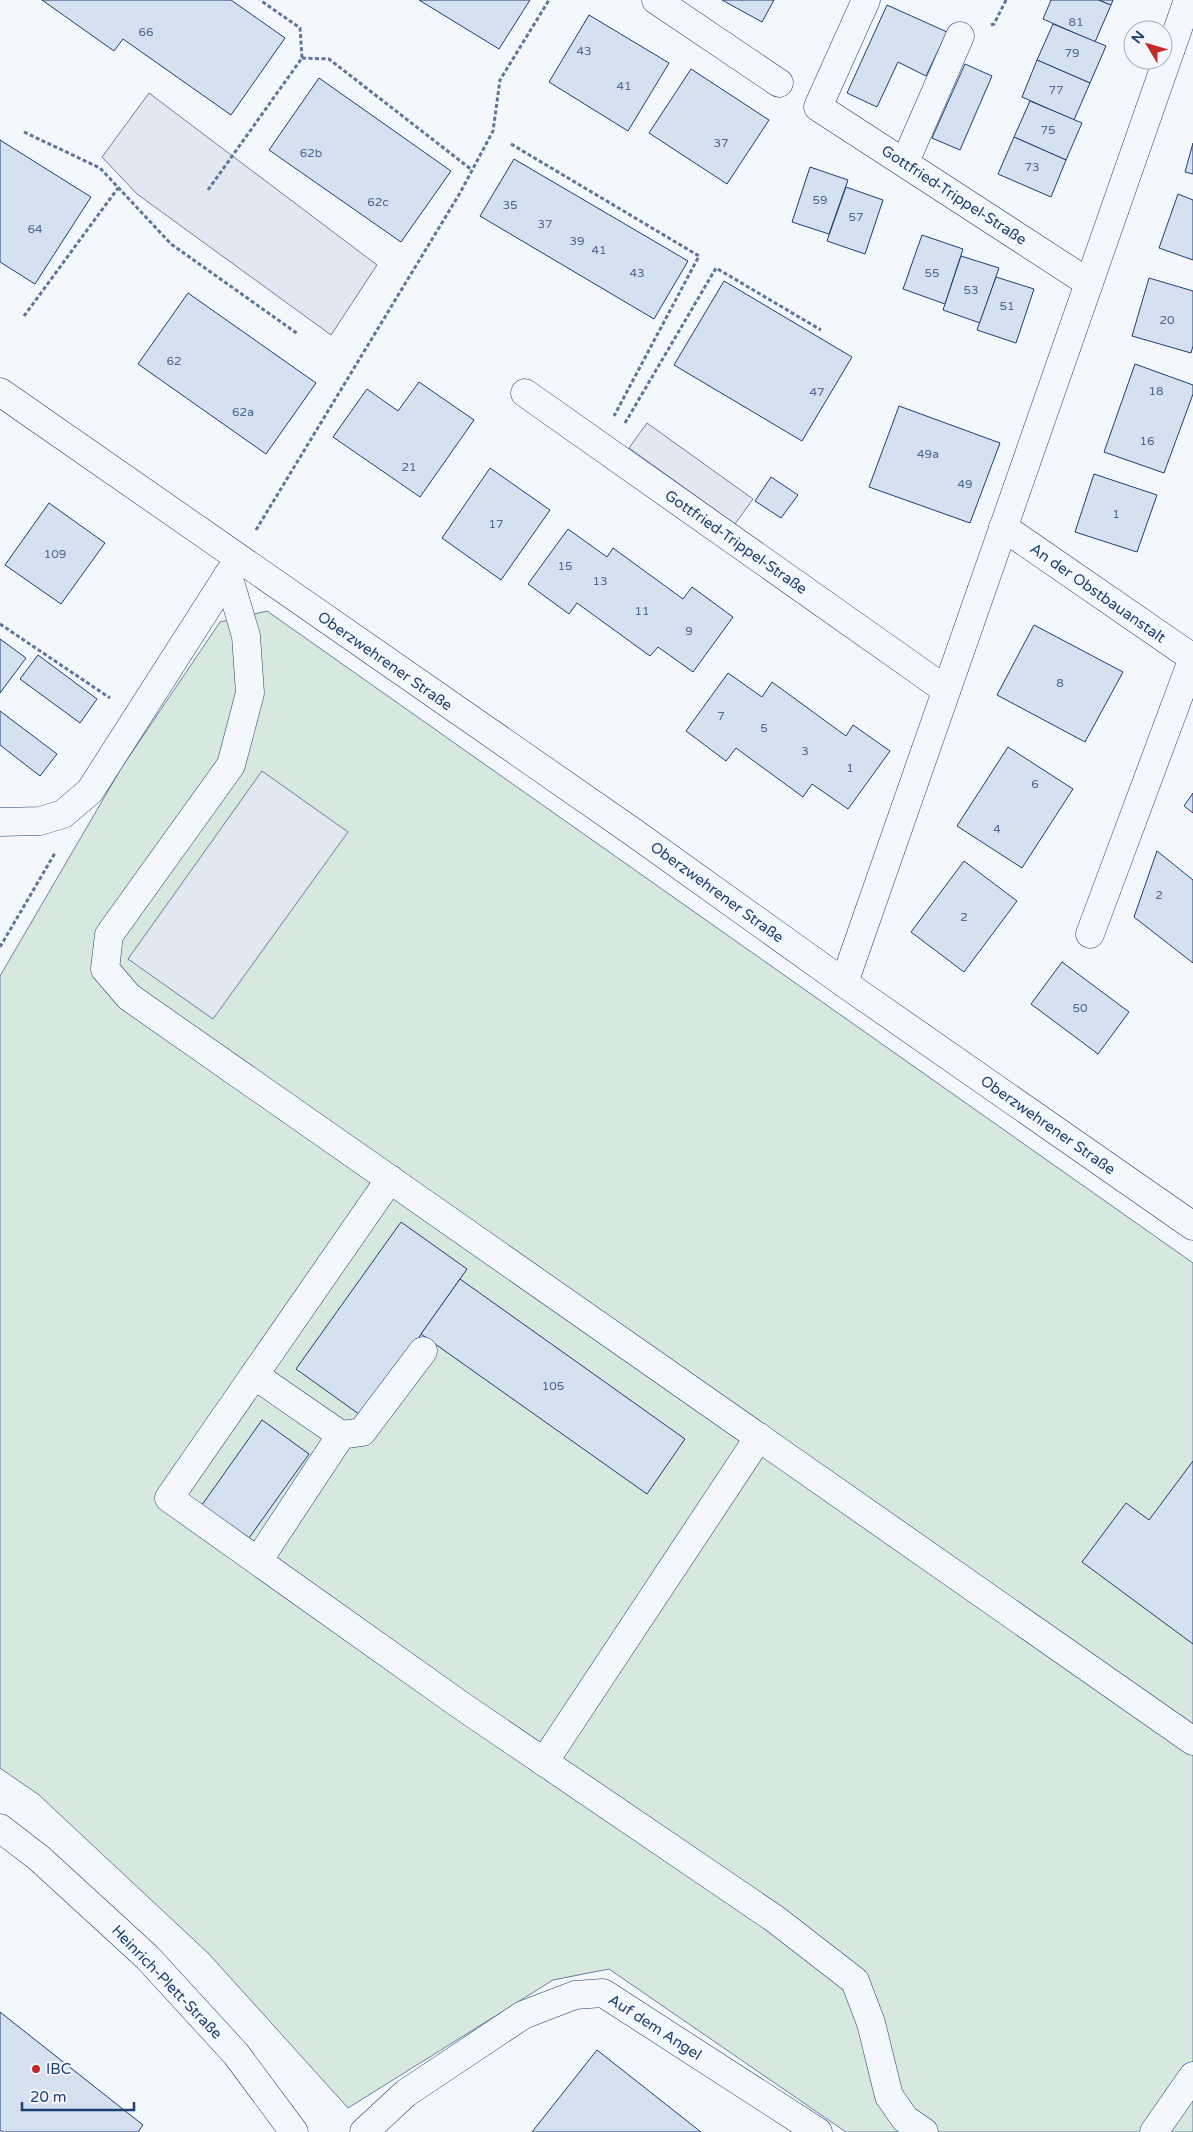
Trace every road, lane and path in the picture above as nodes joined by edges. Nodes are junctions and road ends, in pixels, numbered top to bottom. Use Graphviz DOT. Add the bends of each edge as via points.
graph roads {
  1 [pos="260,0"];
  2 [pos="549,0"];
  3 [pos="656,0"];
  4 [pos="866,0"];
  5 [pos="1188,0"];
  6 [pos="960,36"];
  7 [pos="302,58"];
  8 [pos="779,83"];
  9 [pos="24,132"];
  10 [pos="511,144"];
  11 [pos="905,162"];
  12 [pos="472,170"];
  13 [pos="118,188"];
  14 [pos="208,190"];
  15 [pos="1089,283"];
  16 [pos="24,316"];
  17 [pos="821,330"];
  18 [pos="298,334"];
  19 [pos="0,392"];
  20 [pos="525,394"];
  21 [pos="603,449"];
  22 [pos="1003,527"];
  23 [pos="234,567"];
  24 [pos="0,624"];
  25 [pos="1193,658"];
  26 [pos="946,690"];
  27 [pos="137,717"];
  28 [pos="63,814"];
  29 [pos="0,822"];
  30 [pos="1090,934"];
  31 [pos="0,948"];
  32 [pos="844,983"];
  33 [pos="390,1179"];
  34 [pos="1193,1226"];
  35 [pos="423,1351"];
  36 [pos="254,1375"];
  37 [pos="341,1435"];
  38 [pos="759,1437"];
  39 [pos="258,1561"];
  40 [pos="1193,1741"];
  41 [pos="544,1762"];
  42 [pos="0,1828"];
  43 [pos="1193,2076"];
  44 [pos="294,2132"];
  45 [pos="364,2132"];
  46 [pos="818,2132"];
  47 [pos="924,2132"];
  48 [pos="1154,2132"];
  1 -- 7 [label="path" via="300,28"];
  2 -- 12 [label="path" via="500,80 493,131"];
  3 -- 8 [label="street"];
  4 -- 11 [label="street, Gottfried-Trippel-Straße" via="818,107"];
  5 -- 15 [label="street"];
  6 -- 11 [label="street"];
  7 -- 12 [label="path" via="329,59"];
  7 -- 14 [label="path"];
  9 -- 13 [label="path" via="100,168"];
  10 -- 21 [label="path" via="699,256"];
  11 -- 15 [label="street, Gottfried-Trippel-Straße"];
  12 -- 23 [label="path"];
  13 -- 16 [label="path"];
  13 -- 18 [label="path" via="171,244"];
  15 -- 22 [label="street"];
  17 -- 21 [label="path" via="716,268"];
  19 -- 23 [label="street, Oberzwehrener Straße"];
  20 -- 21 [label="street, Gottfried-Trippel-Straße"];
  21 -- 26 [label="street, Gottfried-Trippel-Straße"];
  22 -- 25 [label="street, An der Obstbauanstalt"];
  22 -- 26 [label="street"];
  23 -- 27 [label="street"];
  23 -- 32 [label="street, Oberzwehrener Straße" via="632,832"];
  23 -- 33 [label="street" via="246,636 250,693 231,766 108,935 105,969 129,997"];
  24 -- 27 [label="path"];
  25 -- 30 [label="street"];
  26 -- 32 [label="street"];
  27 -- 28 [label="street" via="90,791"];
  28 -- 29 [label="street" via="40,821"];
  28 -- 31 [label="path" via="63,839"];
  32 -- 34 [label="street, Oberzwehrener Straße"];
  33 -- 36 [label="street"];
  33 -- 38 [label="street"];
  35 -- 37 [label="street" via="362,1432"];
  36 -- 37 [label="street"];
  36 -- 39 [label="street" via="169,1498"];
  37 -- 39 [label="street"];
  38 -- 40 [label="street"];
  38 -- 41 [label="street"];
  39 -- 41 [label="street"];
  41 -- 47 [label="street" via="775,1919 855,1981 871,2023 889,2096 905,2119"];
  42 -- 44 [label="street, Heinrich-Plett-Straße" via="39,1858 147,1957 236,2054"];
  43 -- 48 [label="street"];
  45 -- 46 [label="street, Auf dem Angel" via="406,2093 523,2015 575,1995 603,1993"];
}
